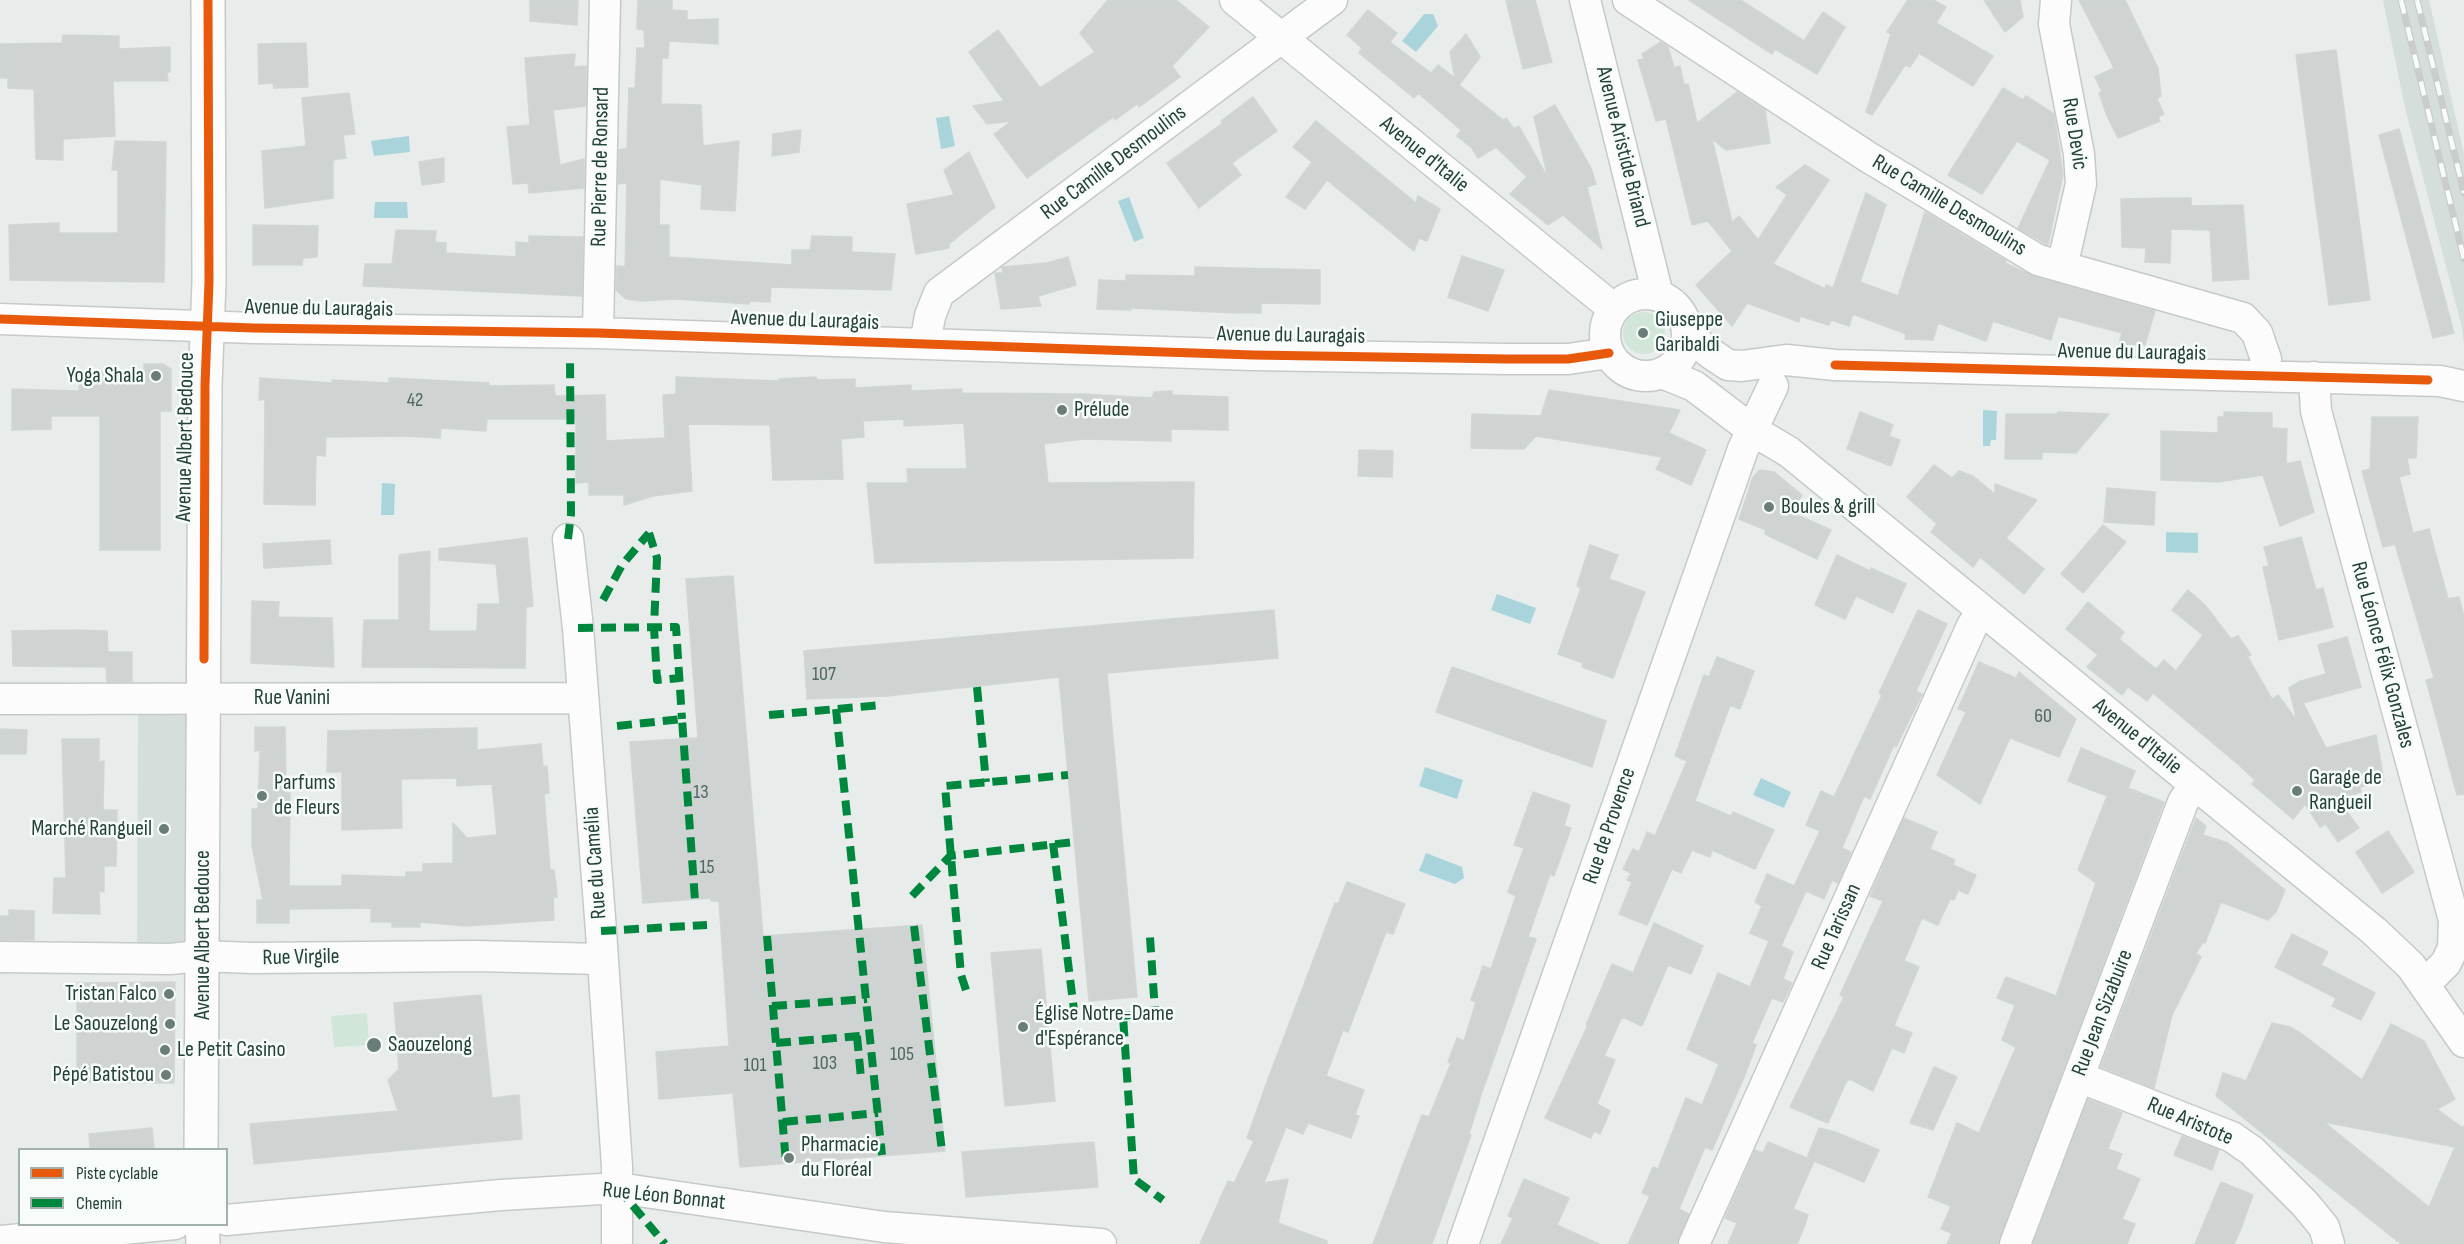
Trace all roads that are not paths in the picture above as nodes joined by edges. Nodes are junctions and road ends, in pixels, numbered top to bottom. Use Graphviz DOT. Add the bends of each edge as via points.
graph roads {
  1 [pos="208,0"];
  2 [pos="605,0"];
  3 [pos="1235,0"];
  4 [pos="1332,0"];
  5 [pos="1586,0"];
  6 [pos="1628,0"];
  7 [pos="2056,0"];
  8 [pos="1281,38"];
  9 [pos="2062,267"];
  10 [pos="1658,295"];
  11 [pos="1614,309"];
  12 [pos="0,319"];
  13 [pos="208,326"];
  14 [pos="1687,326"];
  15 [pos="598,333"];
  16 [pos="925,344"];
  17 [pos="1609,353"];
  18 [pos="1728,365"];
  19 [pos="1835,365"];
  20 [pos="1662,373"];
  21 [pos="2265,376"];
  22 [pos="2314,377"];
  23 [pos="2464,386"];
  24 [pos="1760,405"];
  25 [pos="568,539"];
  26 [pos="1982,611"];
  27 [pos="583,698"];
  28 [pos="0,699"];
  29 [pos="204,699"];
  30 [pos="2195,784"];
  31 [pos="200,956"];
  32 [pos="0,957"];
  33 [pos="603,960"];
  34 [pos="2418,975"];
  35 [pos="2464,1042"];
  36 [pos="2079,1077"];
  37 [pos="201,1148"];
  38 [pos="618,1188"];
  39 [pos="228,1220"];
  40 [pos="154,1226"];
  41 [pos="202,1226"];
  42 [pos="0,1241"];
  43 [pos="203,1244"];
  44 [pos="617,1244"];
  45 [pos="1101,1244"];
  46 [pos="1463,1244"];
  47 [pos="1694,1244"];
  48 [pos="2015,1244"];
  49 [pos="2329,1244"];
  1 -- 13 [label="street, Avenue Albert Bedouce"];
  2 -- 15 [label="street, Rue Pierre de Ronsard"];
  3 -- 8 [label="street, Avenue d'Italie"];
  4 -- 8 [label="street, Rue Camille Desmoulins"];
  5 -- 10 [label="street, Avenue Aristide Briand"];
  6 -- 9 [label="street, Rue Camille Desmoulins" via="2006,243 2038,260"];
  7 -- 9 [label="street, Rue Devic" via="2054,24 2079,154 2081,184"];
  8 -- 11 [label="street, Avenue d'Italie"];
  8 -- 16 [label="street, Rue Camille Desmoulins" via="939,293"];
  9 -- 21 [label="street, Rue Camille Desmoulins" via="2243,318 2257,333 2266,359"];
  10 -- 11 [label="street" via="1634,295"];
  10 -- 14 [label="street" via="1678,308"];
  11 -- 17 [label="street" via="1605,331"];
  12 -- 13 [label="street, Avenue du Lauragais"];
  13 -- 15 [label="street, Avenue du Lauragais"];
  13 -- 29 [label="street, Avenue Albert Bedouce"];
  14 -- 18 [label="street" via="1699,344"];
  14 -- 20 [label="street" via="1685,349 1672,368"];
  15 -- 16 [label="street, Avenue du Lauragais"];
  16 -- 17 [label="street, Avenue du Lauragais" via="1507,359 1569,359"];
  17 -- 20 [label="street" via="1632,373"];
  18 -- 19 [label="street, Avenue du Lauragais" via="1786,360"];
  18 -- 24 [label="street, Avenue d'Italie"];
  19 -- 21 [label="street, Avenue du Lauragais"];
  19 -- 24 [label="street, Avenue du Lauragais" via="1792,375"];
  20 -- 24 [label="street" via="1694,386 1721,384"];
  21 -- 22 [label="street, Avenue du Lauragais"];
  22 -- 23 [label="street, Avenue du Lauragais" via="2440,381"];
  22 -- 34 [label="street, Rue Léonce Félix Gonzales" via="2316,411 2449,900 2454,932"];
  24 -- 26 [label="street, Avenue d'Italie" via="1789,453"];
  24 -- 46 [label="street, Rue de Provence"];
  25 -- 27 [label="street, Rue du Camélia"];
  26 -- 30 [label="street, Avenue d'Italie"];
  26 -- 47 [label="street, Rue Tarissan"];
  27 -- 29 [label="street, Rue Vanini"];
  27 -- 33 [label="street, Rue du Camélia"];
  28 -- 29 [label="street, Rue Vanini"];
  29 -- 31 [label="street, Avenue Albert Bedouce"];
  30 -- 34 [label="street, Avenue d'Italie" via="2374,931"];
  30 -- 36 [label="street, Rue Jean Sizabuire" via="2183,802"];
  31 -- 32 [label="street, Rue Virgile"];
  31 -- 33 [label="street, Rue Virgile"];
  31 -- 37 [label="street, Avenue Albert Bedouce"];
  33 -- 38 [label="street, Rue du Camélia"];
  34 -- 35 [label="street, Avenue d'Italie"];
  36 -- 48 [label="street, Rue Jean Sizabuire"];
  36 -- 49 [label="street, Rue Aristote" via="2232,1137 2305,1204 2324,1227"];
  38 -- 39 [label="street, Rue Léon Bonnat"];
  38 -- 44 [label="street, Rue du Camélia"];
  38 -- 45 [label="street, Rue Léon Bonnat" via="884,1227"];
  40 -- 42 [label="street"];
  41 -- 43 [label="street"];
}
